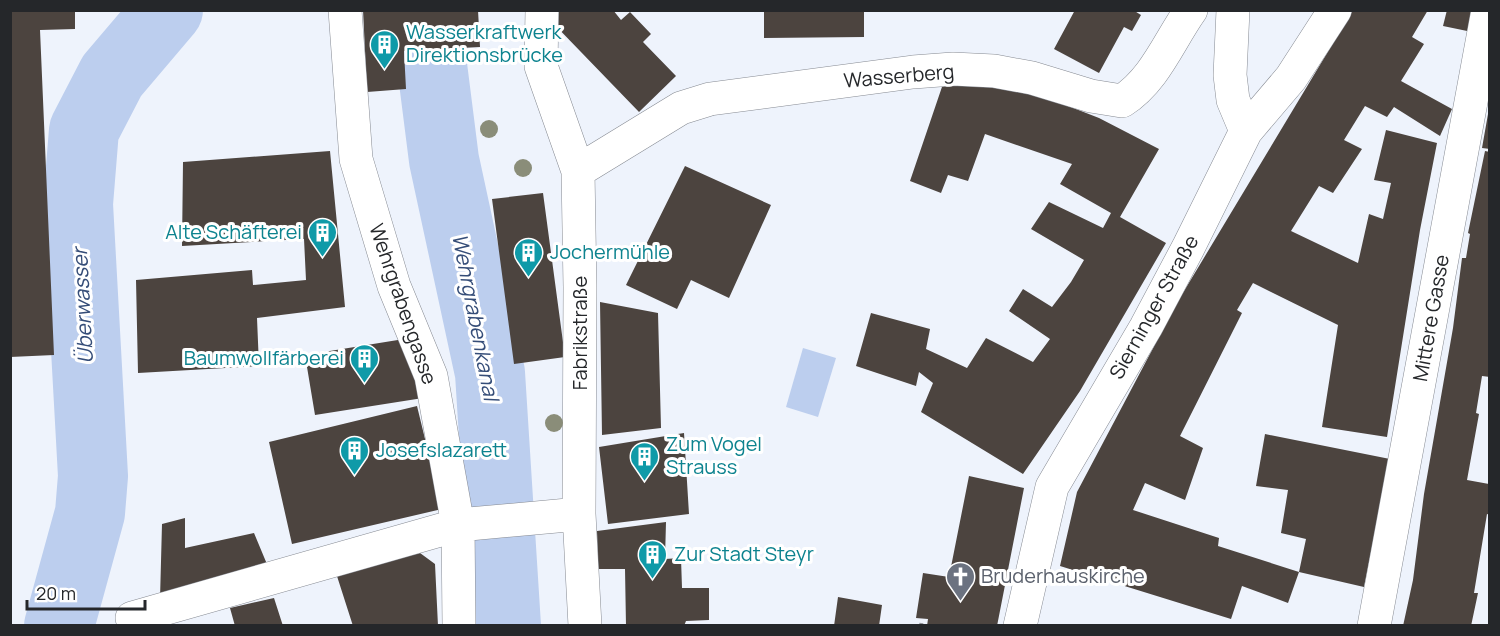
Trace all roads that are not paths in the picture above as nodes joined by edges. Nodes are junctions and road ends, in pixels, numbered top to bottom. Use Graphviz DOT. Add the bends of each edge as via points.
graph roads {
  1 [pos="345,10"];
  2 [pos="542,10"];
  3 [pos="1191,10"];
  4 [pos="1233,10"];
  5 [pos="1335,10"];
  6 [pos="1488,10"];
  7 [pos="1246,131"];
  8 [pos="578,171"];
  9 [pos="566,514"];
  10 [pos="465,524"];
  11 [pos="132,618"];
  12 [pos="459,626"];
  13 [pos="585,626"];
  14 [pos="1020,626"];
  15 [pos="1374,626"];
  1 -- 10 [label="street, Wehrgrabengasse" via="356,159 394,286 431,376"];
  2 -- 8 [label="street, Fabrikstraße" via="541,66"];
  3 -- 8 [label="street, Wasserberg" via="1152,72 1135,92 1122,100 994,71 952,69 775,90 710,99 681,108"];
  4 -- 7 [label="street" via="1230,75 1233,100"];
  5 -- 7 [label="street, Sierninger Straße" via="1291,78"];
  6 -- 15 [label="street, Mittere Gasse"];
  7 -- 14 [label="street, Sierninger Straße" via="1151,317 1052,487"];
  8 -- 9 [label="street, Fabrikstraße" via="580,287"];
  9 -- 10 [label="street"];
  9 -- 13 [label="street, Fabrikstraße"];
  10 -- 11 [label="street"];
  10 -- 12 [label="street, Wehrgrabengasse"];
}
